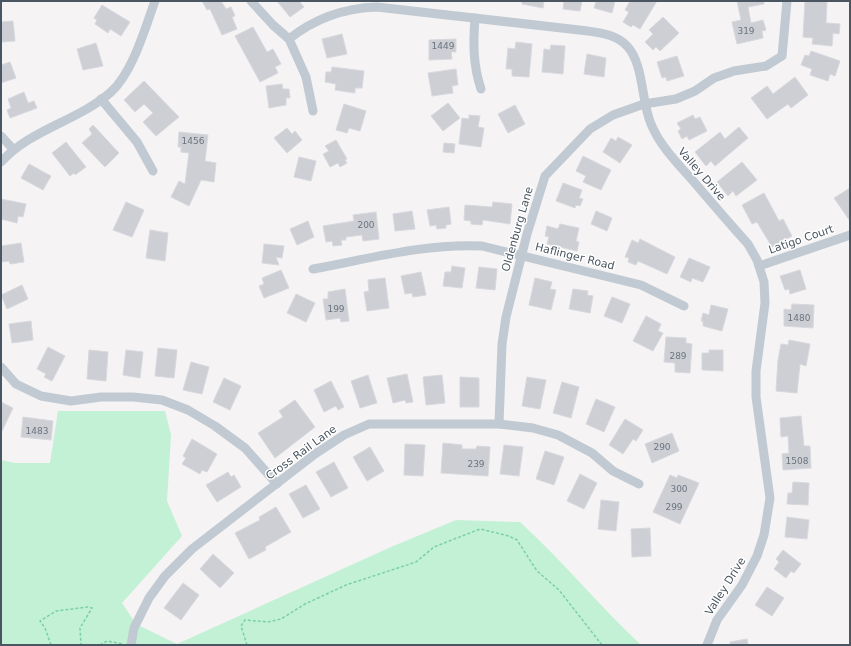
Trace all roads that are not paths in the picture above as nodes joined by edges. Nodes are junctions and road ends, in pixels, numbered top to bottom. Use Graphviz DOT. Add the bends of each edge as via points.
graph roads {
  1 [pos="155,1"];
  2 [pos="251,1"];
  3 [pos="787,1"];
  4 [pos="476,18"];
  5 [pos="289,39"];
  6 [pos="481,89"];
  7 [pos="101,99"];
  8 [pos="644,104"];
  9 [pos="313,110"];
  10 [pos="1,136"];
  11 [pos="13,149"];
  12 [pos="1,162"];
  13 [pos="153,171"];
  14 [pos="850,235"];
  15 [pos="522,255"];
  16 [pos="759,266"];
  17 [pos="313,269"];
  18 [pos="684,306"];
  19 [pos="1,367"];
  20 [pos="499,424"];
  21 [pos="277,484"];
  22 [pos="639,484"];
  23 [pos="131,645"];
  24 [pos="707,645"];
  1 -- 7 [label="street" via="127,70 112,91"];
  2 -- 5 [label="street"];
  3 -- 8 [label="street, Oldenburg Lane" via="782,56 766,66 734,71 714,78 695,91 676,99"];
  4 -- 5 [label="street, Valley Drive" via="377,7 358,8 318,21"];
  4 -- 6 [label="street" via="473,53"];
  4 -- 8 [label="street, Valley Drive" via="566,27 607,34 618,39 635,57"];
  5 -- 9 [label="street" via="306,76"];
  7 -- 11 [label="street" via="83,112 40,132"];
  7 -- 13 [label="street" via="137,142"];
  8 -- 15 [label="street, Oldenburg Lane" via="613,115 590,129 545,176"];
  8 -- 16 [label="street, Valley Drive" via="651,124 672,158 748,244"];
  10 -- 11 [label="street"];
  11 -- 12 [label="street"];
  14 -- 16 [label="street, Latigo Court"];
  15 -- 17 [label="street, Haflinger Road" via="482,246 457,244"];
  15 -- 18 [label="street, Haflinger Road" via="641,285"];
  15 -- 20 [label="street, Oldenburg Lane" via="506,317 502,344"];
  16 -- 24 [label="street, Valley Drive" via="764,282 765,303 756,371 756,397 770,498 768,516 757,556 742,585 717,620"];
  19 -- 21 [label="street" via="16,384 41,396 72,402 101,397 133,397 162,400 188,410 245,448"];
  20 -- 21 [label="street, Cross Rail Lane" via="369,424 344,435"];
  20 -- 22 [label="street, Cross Rail Lane" via="533,428 558,435 592,453 612,471"];
  21 -- 23 [label="street, Cross Rail Lane" via="192,549 165,576 149,598 134,628"];
}
